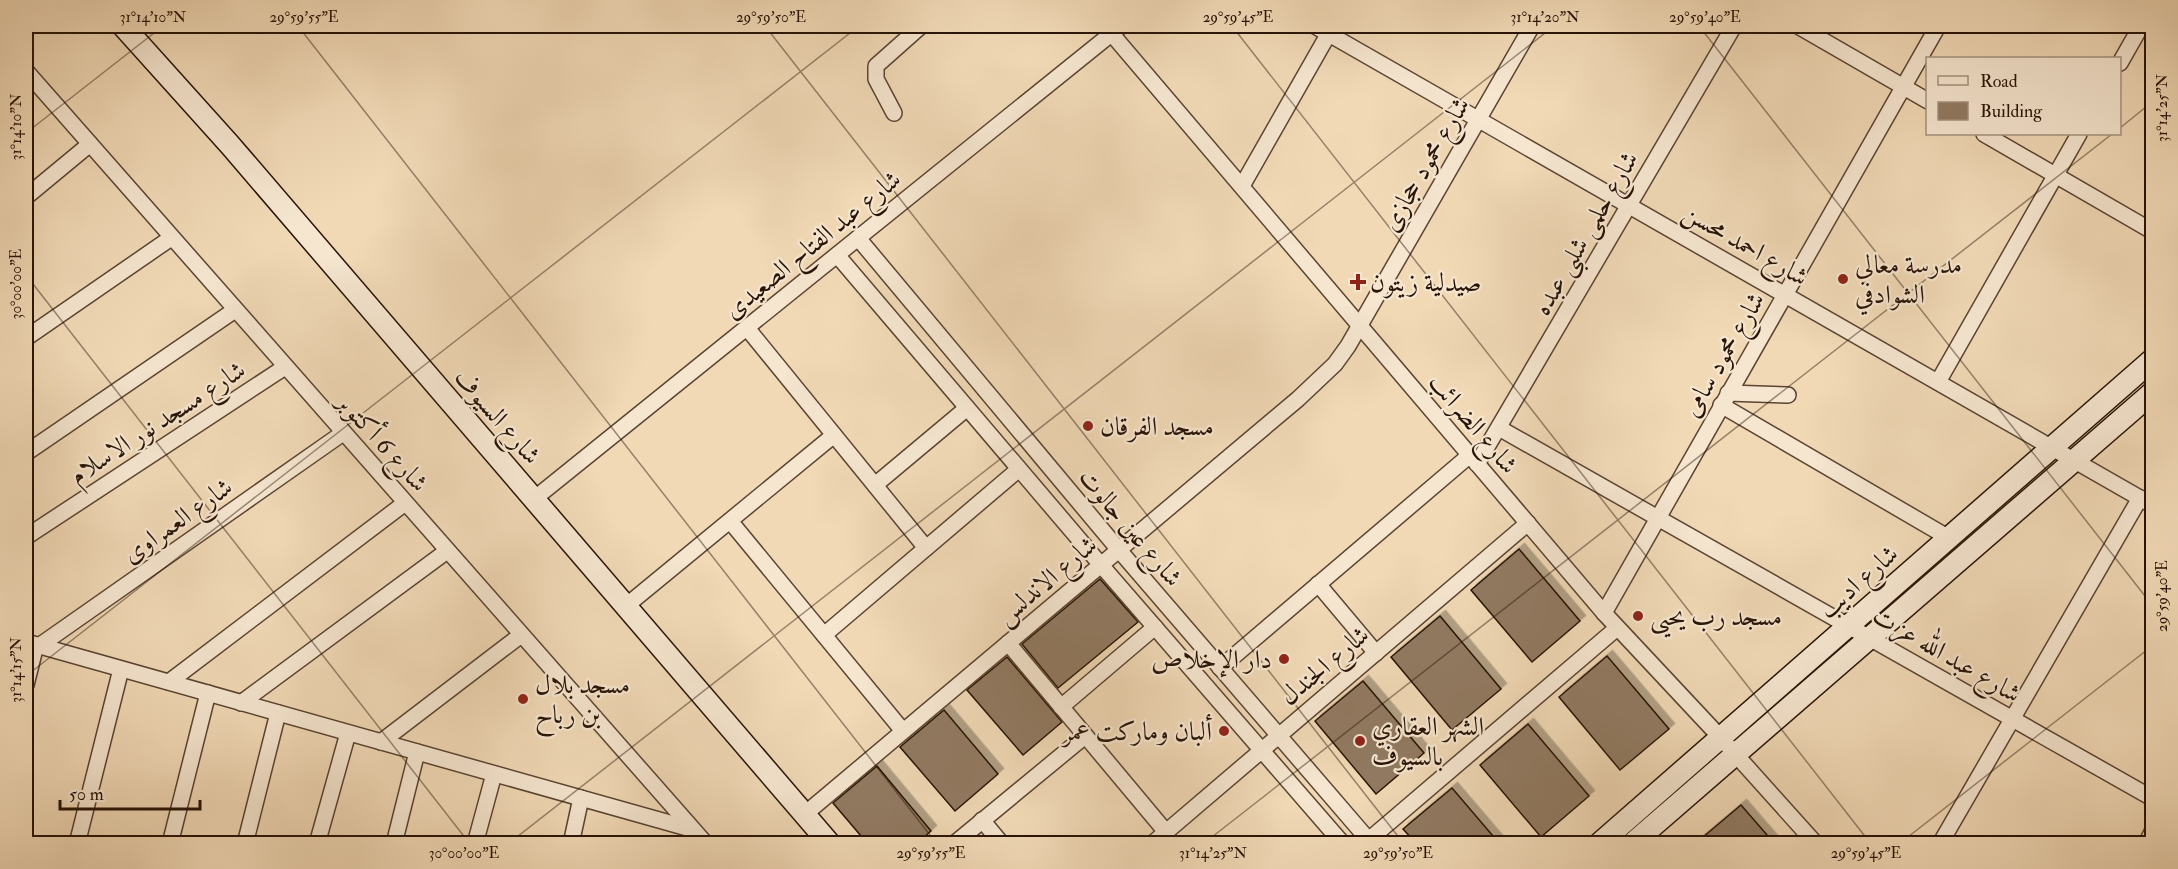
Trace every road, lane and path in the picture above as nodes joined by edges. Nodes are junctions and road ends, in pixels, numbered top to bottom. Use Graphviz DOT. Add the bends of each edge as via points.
graph roads {
  1 [pos="123,26"];
  2 [pos="921,26"];
  3 [pos="1532,26"];
  4 [pos="1734,26"];
  5 [pos="1798,26"];
  6 [pos="1938,26"];
  7 [pos="2141,26"];
  8 [pos="1112,28"];
  9 [pos="1326,28"];
  10 [pos="2121,61"];
  11 [pos="26,74"];
  12 [pos="1903,86"];
  13 [pos="1926,100"];
  14 [pos="894,113"];
  15 [pos="1479,119"];
  16 [pos="1986,135"];
  17 [pos="2078,135"];
  18 [pos="90,144"];
  19 [pos="2056,175"];
  20 [pos="1242,186"];
  21 [pos="26,197"];
  22 [pos="1629,205"];
  23 [pos="2152,231"];
  24 [pos="171,238"];
  25 [pos="858,238"];
  26 [pos="837,255"];
  27 [pos="1785,294"];
  28 [pos="235,310"];
  29 [pos="1360,326"];
  30 [pos="747,328"];
  31 [pos="26,338"];
  32 [pos="2152,360"];
  33 [pos="285,367"];
  34 [pos="1938,382"];
  35 [pos="2152,393"];
  36 [pos="1788,394"];
  37 [pos="1724,399"];
  38 [pos="967,408"];
  39 [pos="1499,428"];
  40 [pos="343,433"];
  41 [pos="834,435"];
  42 [pos="2052,447"];
  43 [pos="26,453"];
  44 [pos="1474,459"];
  45 [pos="2075,460"];
  46 [pos="1019,469"];
  47 [pos="875,485"];
  48 [pos="534,499"];
  49 [pos="2146,501"];
  50 [pos="405,503"];
  51 [pos="1657,517"];
  52 [pos="730,521"];
  53 [pos="1528,523"];
  54 [pos="26,537"];
  55 [pos="1949,538"];
  56 [pos="926,548"];
  57 [pos="447,550"];
  58 [pos="1119,550"];
  59 [pos="1101,565"];
  60 [pos="1318,584"];
  61 [pos="626,606"];
  62 [pos="1604,613"];
  63 [pos="1848,626"];
  64 [pos="1155,627"];
  65 [pos="1617,628"];
  66 [pos="521,634"];
  67 [pos="824,635"];
  68 [pos="1870,638"];
  69 [pos="1008,643"];
  70 [pos="34,645"];
  71 [pos="1376,653"];
  72 [pos="1220,668"];
  73 [pos="121,669"];
  74 [pos="169,682"];
  75 [pos="26,685"];
  76 [pos="208,693"];
  77 [pos="241,702"];
  78 [pos="1061,707"];
  79 [pos="278,713"];
  80 [pos="2012,719"];
  81 [pos="903,731"];
  82 [pos="348,733"];
  83 [pos="1085,736"];
  84 [pos="1279,736"];
  85 [pos="1720,737"];
  86 [pos="381,742"];
  87 [pos="1262,750"];
  88 [pos="417,752"];
  89 [pos="1735,754"];
  90 [pos="494,774"];
  91 [pos="581,798"];
  92 [pos="2152,798"];
  93 [pos="805,814"];
  94 [pos="982,820"];
  95 [pos="1166,832"];
  96 [pos="2152,832"];
  97 [pos="690,833"];
  98 [pos="1368,842"];
  99 [pos="77,843"];
  100 [pos="170,843"];
  101 [pos="245,843"];
  102 [pos="318,843"];
  103 [pos="394,843"];
  104 [pos="475,843"];
  105 [pos="571,843"];
  106 [pos="706,843"];
  107 [pos="830,843"];
  108 [pos="954,843"];
  109 [pos="1002,843"];
  110 [pos="1152,843"];
  111 [pos="1343,843"];
  112 [pos="1599,843"];
  113 [pos="1632,843"];
  114 [pos="1816,843"];
  115 [pos="1940,843"];
  116 [pos="2146,843"];
  1 -- 48 [label="main road, شارع السيوف"];
  2 -- 14 [label="street" via="876,66 876,79"];
  3 -- 15 [label="street, شارع محمود حجازى"];
  4 -- 22 [label="street, شارع حلمى شلبى عبده"];
  5 -- 12 [label="street"];
  6 -- 12 [label="street, شارع محمود سامى"];
  7 -- 10 [label="street"];
  8 -- 20 [label="street, شارع الضرائب"];
  8 -- 25 [label="street, شارع عبد الفتاح الصعيدى"];
  9 -- 15 [label="street, شارع احمد محسن"];
  9 -- 20 [label="street"];
  11 -- 18 [label="street, شارع 6 أكتوبر"];
  12 -- 13 [label="street"];
  12 -- 27 [label="street, شارع محمود سامى"];
  15 -- 22 [label="street, شارع احمد محسن"];
  15 -- 29 [label="street, شارع محمود حجازى"];
  16 -- 19 [label="street"];
  17 -- 19 [label="street"];
  18 -- 21 [label="street"];
  18 -- 24 [label="street, شارع 6 أكتوبر"];
  19 -- 23 [label="street"];
  19 -- 34 [label="street"];
  20 -- 29 [label="street, شارع الضرائب"];
  22 -- 27 [label="street, شارع احمد محسن"];
  22 -- 39 [label="street, شارع حلمى شلبى عبده"];
  24 -- 28 [label="street, شارع 6 أكتوبر"];
  24 -- 31 [label="street"];
  25 -- 26 [label="street, شارع عبد الفتاح الصعيدى"];
  25 -- 58 [label="street, شارع عين جالوت"];
  26 -- 30 [label="street, شارع عبد الفتاح الصعيدى"];
  26 -- 38 [label="street, شارع عين جالوت"];
  27 -- 34 [label="street, شارع احمد محسن"];
  27 -- 37 [label="street, شارع محمود سامى"];
  28 -- 33 [label="street, شارع 6 أكتوبر"];
  28 -- 43 [label="street"];
  29 -- 44 [label="street, شارع الضرائب"];
  29 -- 58 [label="street, شارع الاندلس" via="1320,379"];
  30 -- 41 [label="street"];
  30 -- 48 [label="street, شارع عبد الفتاح الصعيدى"];
  32 -- 42 [label="main road, شارع اديب"];
  33 -- 40 [label="street, شارع 6 أكتوبر"];
  33 -- 54 [label="street, شارع مسجد نور الاسلام"];
  34 -- 42 [label="street, شارع احمد محسن"];
  35 -- 45 [label="main road, شارع اديب"];
  36 -- 37 [label="street"];
  37 -- 51 [label="street, شارع محمود سامى"];
  37 -- 55 [label="street"];
  38 -- 46 [label="street, شارع عين جالوت"];
  38 -- 47 [label="street"];
  39 -- 44 [label="street, شارع حلمى شلبى عبده"];
  39 -- 51 [label="street, شارع عبد الله عزت"];
  40 -- 50 [label="street, شارع 6 أكتوبر"];
  40 -- 70 [label="street, شارع العمراوى"];
  41 -- 47 [label="street"];
  41 -- 52 [label="street"];
  42 -- 45 [label="street, شارع احمد محسن"];
  42 -- 55 [label="main road, شارع اديب"];
  44 -- 53 [label="street, شارع الضرائب"];
  44 -- 60 [label="street, شارع حلمى شلبى عبده"];
  45 -- 49 [label="street, شارع احمد محسن"];
  45 -- 68 [label="main road, شارع اديب"];
  46 -- 56 [label="street"];
  46 -- 59 [label="street, شارع عين جالوت"];
  47 -- 56 [label="street"];
  48 -- 61 [label="main road, شارع السيوف"];
  49 -- 80 [label="street"];
  50 -- 57 [label="street, شارع 6 أكتوبر"];
  50 -- 74 [label="street"];
  51 -- 62 [label="street, شارع محمود سامى"];
  51 -- 63 [label="street, شارع عبد الله عزت"];
  52 -- 61 [label="street"];
  52 -- 67 [label="street"];
  53 -- 62 [label="street, شارع الضرائب"];
  53 -- 71 [label="street, شارع الجندل"];
  55 -- 63 [label="main road, شارع اديب"];
  56 -- 67 [label="street"];
  57 -- 66 [label="street, شارع 6 أكتوبر"];
  57 -- 77 [label="street"];
  58 -- 59 [label="street, شارع الاندلس"];
  58 -- 72 [label="street, شارع عين جالوت"];
  59 -- 64 [label="street, شارع عين جالوت"];
  59 -- 69 [label="street, شارع الاندلس"];
  60 -- 71 [label="street"];
  60 -- 72 [label="street, شارع حلمى شلبى عبده"];
  61 -- 93 [label="main road, شارع السيوف"];
  62 -- 65 [label="street, شارع الضرائب"];
  63 -- 68 [label="street, شارع عبد الله عزت"];
  63 -- 85 [label="main road, شارع اديب"];
  64 -- 78 [label="street"];
  64 -- 87 [label="street, شارع عين جالوت"];
  65 -- 85 [label="street, شارع الضرائب"];
  65 -- 98 [label="street"];
  66 -- 86 [label="street"];
  66 -- 97 [label="street, شارع 6 أكتوبر"];
  67 -- 81 [label="street"];
  68 -- 80 [label="street, شارع عبد الله عزت"];
  68 -- 89 [label="main road, شارع اديب"];
  69 -- 78 [label="street"];
  69 -- 81 [label="street, شارع الاندلس"];
  70 -- 73 [label="street"];
  70 -- 75 [label="street"];
  71 -- 84 [label="street, شارع الجندل"];
  72 -- 84 [label="street, شارع عين جالوت"];
  73 -- 74 [label="street"];
  73 -- 99 [label="street"];
  74 -- 76 [label="street"];
  76 -- 77 [label="street"];
  76 -- 100 [label="street"];
  77 -- 79 [label="street"];
  78 -- 83 [label="street"];
  79 -- 82 [label="street"];
  79 -- 101 [label="street"];
  80 -- 92 [label="street, شارع عبد الله عزت"];
  80 -- 115 [label="street"];
  81 -- 93 [label="street, شارع الاندلس"];
  82 -- 86 [label="street"];
  82 -- 102 [label="street"];
  83 -- 94 [label="street"];
  83 -- 95 [label="street"];
  84 -- 87 [label="street, شارع الجندل"];
  84 -- 98 [label="street, شارع عين جالوت"];
  85 -- 89 [label="street, شارع الضرائب"];
  85 -- 112 [label="main road, شارع اديب"];
  86 -- 88 [label="street"];
  87 -- 95 [label="street, شارع الجندل"];
  87 -- 111 [label="street, شارع عين جالوت"];
  88 -- 90 [label="street"];
  88 -- 103 [label="street"];
  89 -- 113 [label="main road, شارع اديب"];
  89 -- 114 [label="street, شارع الضرائب"];
  90 -- 91 [label="street"];
  90 -- 104 [label="street"];
  91 -- 97 [label="street"];
  91 -- 105 [label="street"];
  93 -- 107 [label="main road, شارع السيوف"];
  94 -- 108 [label="street"];
  94 -- 109 [label="street"];
  95 -- 110 [label="street, شارع الجندل"];
  96 -- 116 [label="street"];
  97 -- 106 [label="street, شارع 6 أكتوبر"];
}
